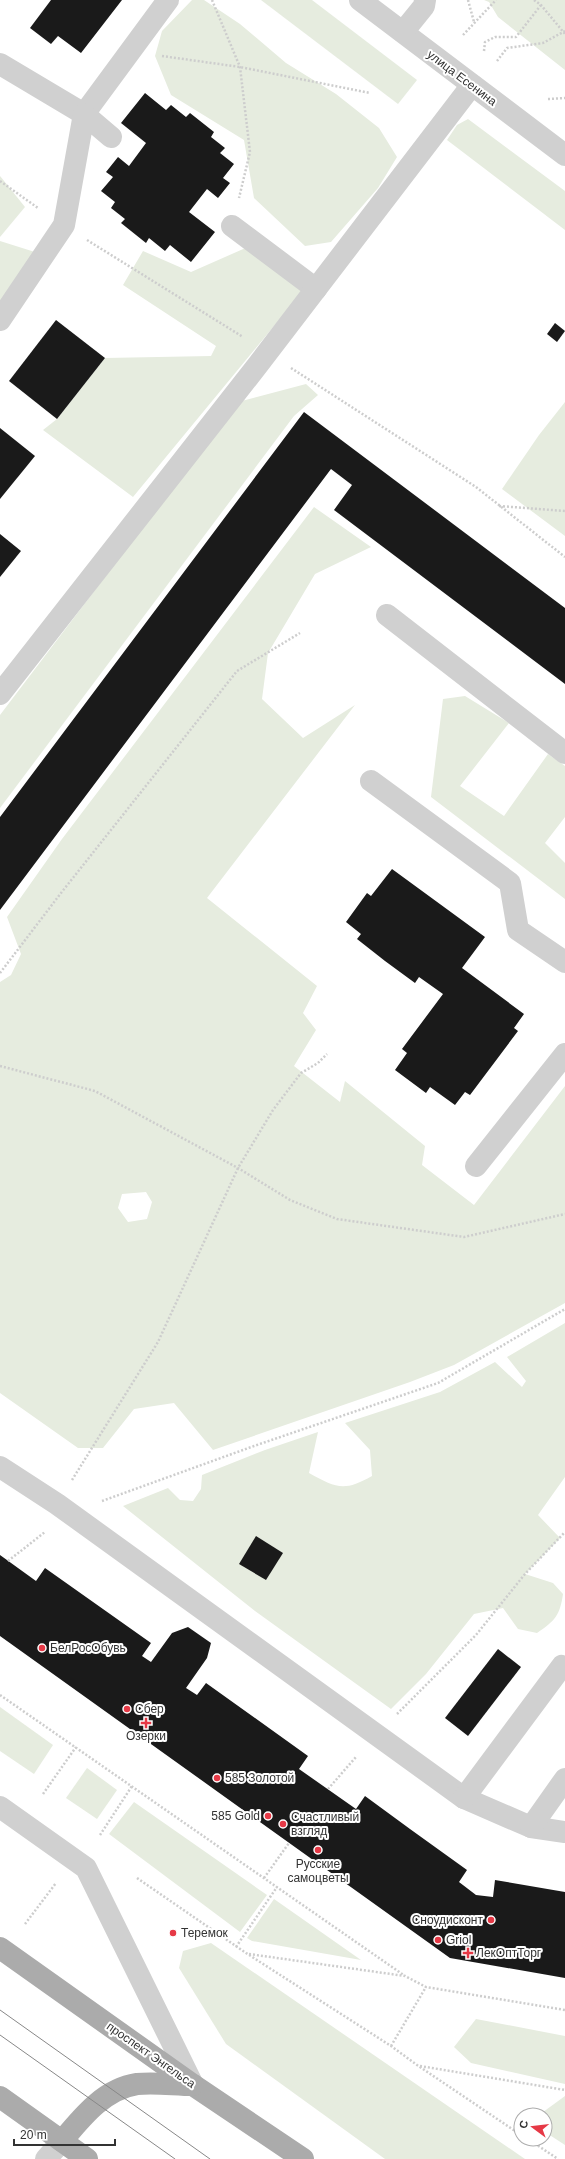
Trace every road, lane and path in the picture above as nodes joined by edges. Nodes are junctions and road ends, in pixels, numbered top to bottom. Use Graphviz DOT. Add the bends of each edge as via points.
graph roads {
  1 [pos="168,0"];
  2 [pos="212,0"];
  3 [pos="360,0"];
  4 [pos="425,0"];
  5 [pos="468,0"];
  6 [pos="496,0"];
  7 [pos="534,0"];
  8 [pos="541,5"];
  9 [pos="474,23"];
  10 [pos="403,32"];
  11 [pos="564,32"];
  12 [pos="463,35"];
  13 [pos="484,51"];
  14 [pos="128,52"];
  15 [pos="497,60"];
  16 [pos="0,64"];
  17 [pos="240,66"];
  18 [pos="472,85"];
  19 [pos="370,94"];
  20 [pos="565,98"];
  21 [pos="548,99"];
  22 [pos="84,114"];
  23 [pos="111,137"];
  24 [pos="565,155"];
  25 [pos="0,181"];
  26 [pos="64,225"];
  27 [pos="232,226"];
  28 [pos="316,289"];
  29 [pos="0,320"];
  30 [pos="267,353"];
  31 [pos="499,506"];
  32 [pos="565,511"];
  33 [pos="565,557"];
  34 [pos="387,615"];
  35 [pos="300,633"];
  36 [pos="0,694"];
  37 [pos="565,753"];
  38 [pos="371,781"];
  39 [pos="565,962"];
  40 [pos="0,973"];
  41 [pos="328,1054"];
  42 [pos="565,1054"];
  43 [pos="0,1066"];
  44 [pos="476,1166"];
  45 [pos="238,1168"];
  46 [pos="565,1214"];
  47 [pos="565,1309"];
  48 [pos="0,1468"];
  49 [pos="62,1509"];
  50 [pos="565,1532"];
  51 [pos="8,1561"];
  52 [pos="565,1667"];
  53 [pos="0,1695"];
  54 [pos="376,1734"];
  55 [pos="76,1748"];
  56 [pos="565,1779"];
  57 [pos="132,1786"];
  58 [pos="328,1789"];
  59 [pos="43,1794"];
  60 [pos="464,1798"];
  61 [pos="0,1807"];
  62 [pos="531,1826"];
  63 [pos="565,1832"];
  64 [pos="100,1835"];
  65 [pos="289,1843"];
  66 [pos="137,1878"];
  67 [pos="264,1878"];
  68 [pos="57,1882"];
  69 [pos="277,1887"];
  70 [pos="25,1924"];
  71 [pos="236,1947"];
  72 [pos="0,1948"];
  73 [pos="246,1953"];
  74 [pos="405,1976"];
  75 [pos="426,1988"];
  76 [pos="565,2010"];
  77 [pos="391,2046"];
  78 [pos="417,2066"];
  79 [pos="193,2085"];
  80 [pos="565,2090"];
  81 [pos="0,2097"];
  82 [pos="513,2130"];
  83 [pos="62,2141"];
  84 [pos="540,2147"];
  85 [pos="46,2159"];
  86 [pos="87,2159"];
  87 [pos="303,2159"];
  88 [pos="558,2159"];
  1 -- 14 [label="street"];
  2 -- 17 [label="path"];
  3 -- 10 [label="street, улица Есенина"];
  4 -- 10 [label="street" via="424,6"];
  5 -- 9 [label="path"];
  6 -- 9 [label="path"];
  7 -- 8 [label="path"];
  8 -- 11 [label="path"];
  8 -- 13 [label="path" via="516,36 495,37 485,42"];
  9 -- 12 [label="path"];
  10 -- 18 [label="street, улица Есенина"];
  11 -- 15 [label="path" via="543,43 507,48"];
  14 -- 17 [label="path"];
  14 -- 22 [label="street"];
  16 -- 22 [label="street"];
  17 -- 19 [label="path"];
  17 -- 27 [label="path" via="250,152"];
  18 -- 24 [label="street, улица Есенина"];
  18 -- 28 [label="street"];
  20 -- 21 [label="path"];
  22 -- 23 [label="street"];
  22 -- 26 [label="street"];
  25 -- 26 [label="path"];
  26 -- 29 [label="street"];
  26 -- 30 [label="path"];
  27 -- 28 [label="street"];
  28 -- 30 [label="street"];
  30 -- 31 [label="path" via="476,487"];
  30 -- 36 [label="street"];
  31 -- 32 [label="path"];
  31 -- 33 [label="path"];
  34 -- 37 [label="street"];
  35 -- 40 [label="path" via="237,671 65,886"];
  38 -- 39 [label="street" via="510,883 518,930"];
  41 -- 45 [label="path" via="301,1073 286,1092"];
  42 -- 44 [label="street"];
  43 -- 45 [label="path" via="95,1092"];
  45 -- 46 [label="path" via="290,1200 337,1219 464,1237"];
  45 -- 49 [label="path" via="158,1342"];
  47 -- 49 [label="path" via="438,1383"];
  48 -- 49 [label="street"];
  49 -- 51 [label="path"];
  49 -- 54 [label="street"];
  50 -- 54 [label="path" via="525,1574 476,1635"];
  52 -- 60 [label="street" via="562,1666"];
  53 -- 55 [label="path"];
  54 -- 58 [label="path"];
  54 -- 60 [label="street"];
  55 -- 57 [label="path"];
  55 -- 59 [label="path"];
  56 -- 62 [label="street"];
  57 -- 64 [label="path"];
  57 -- 67 [label="path"];
  60 -- 62 [label="street"];
  61 -- 79 [label="street" via="86,1868"];
  62 -- 63 [label="street"];
  65 -- 67 [label="path"];
  66 -- 71 [label="path"];
  67 -- 69 [label="path"];
  68 -- 70 [label="path"];
  69 -- 71 [label="path"];
  69 -- 74 [label="path"];
  71 -- 73 [label="path"];
  72 -- 79 [label="main road, проспект Энгельса"];
  73 -- 74 [label="path"];
  73 -- 77 [label="path"];
  74 -- 75 [label="path"];
  75 -- 76 [label="path"];
  75 -- 77 [label="path"];
  77 -- 78 [label="path"];
  78 -- 80 [label="path"];
  78 -- 82 [label="path"];
  79 -- 83 [label="main road" via="137,2084 115,2091 96,2104"];
  79 -- 87 [label="main road, проспект Энгельса"];
  81 -- 83 [label="main road"];
  83 -- 85 [label="street"];
  83 -- 86 [label="main road"];
  84 -- 88 [label="path"];
}
